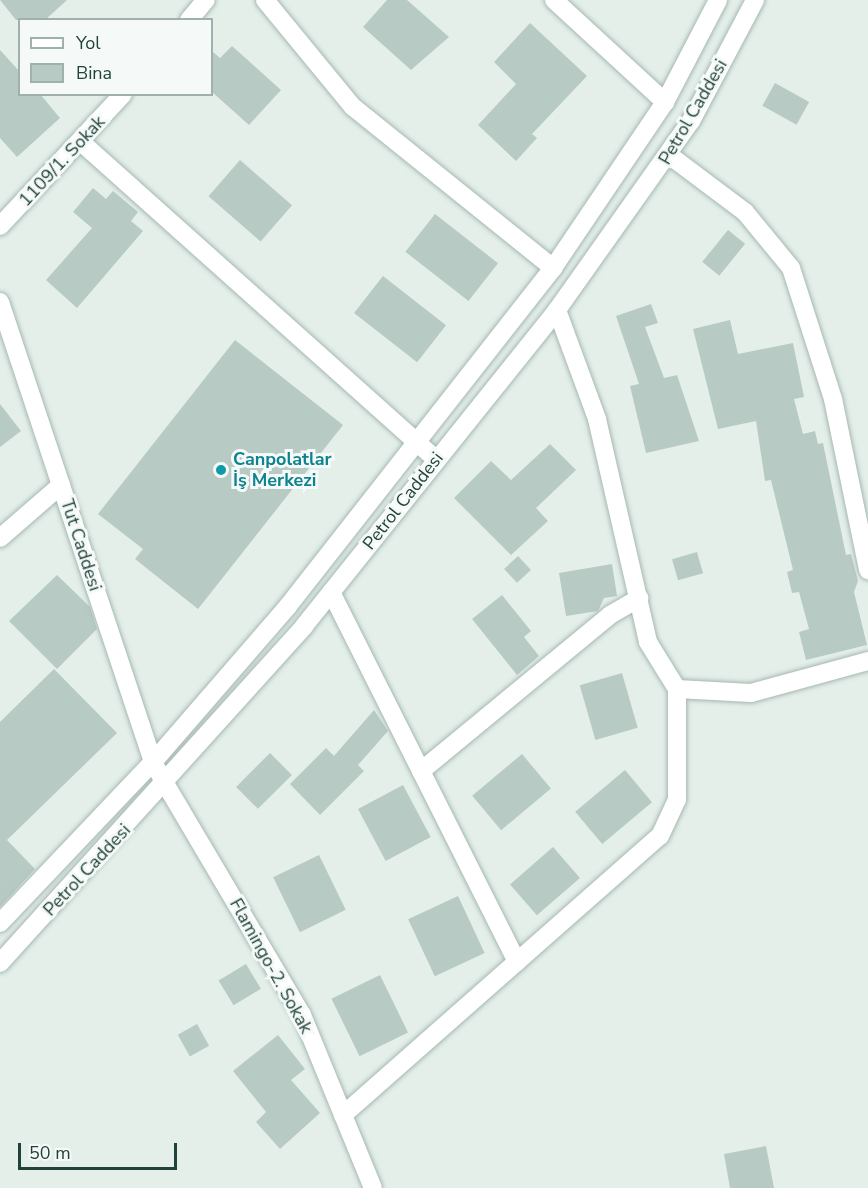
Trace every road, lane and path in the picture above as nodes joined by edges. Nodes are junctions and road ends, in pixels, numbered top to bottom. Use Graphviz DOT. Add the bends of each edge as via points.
graph roads {
  1 [pos="206,0"];
  2 [pos="265,0"];
  3 [pos="554,0"];
  4 [pos="718,0"];
  5 [pos="755,0"];
  6 [pos="191,18"];
  7 [pos="121,96"];
  8 [pos="665,102"];
  9 [pos="81,142"];
  10 [pos="669,155"];
  11 [pos="0,226"];
  12 [pos="553,268"];
  13 [pos="0,302"];
  14 [pos="557,310"];
  15 [pos="417,441"];
  16 [pos="436,459"];
  17 [pos="61,485"];
  18 [pos="0,538"];
  19 [pos="868,570"];
  20 [pos="331,592"];
  21 [pos="639,598"];
  22 [pos="868,661"];
  23 [pos="677,689"];
  24 [pos="153,762"];
  25 [pos="421,771"];
  26 [pos="166,785"];
  27 [pos="0,922"];
  28 [pos="517,962"];
  29 [pos="0,963"];
  30 [pos="343,1115"];
  31 [pos="373,1188"];
  1 -- 6 [label="street"];
  2 -- 12 [label="street" via="353,107"];
  3 -- 8 [label="street"];
  4 -- 8 [label="street"];
  5 -- 10 [label="street, Petrol Caddesi"];
  7 -- 9 [label="street, 1109/1. Sokak"];
  8 -- 12 [label="street"];
  9 -- 11 [label="street, 1109/1. Sokak"];
  9 -- 15 [label="street"];
  10 -- 14 [label="street, Petrol Caddesi"];
  10 -- 19 [label="street" via="745,212 791,268 833,399"];
  12 -- 15 [label="street"];
  13 -- 17 [label="street, Tut Caddesi"];
  14 -- 16 [label="street, Petrol Caddesi"];
  14 -- 21 [label="street" via="597,419"];
  15 -- 16 [label="street"];
  15 -- 24 [label="street" via="288,606"];
  16 -- 20 [label="street, Petrol Caddesi"];
  17 -- 18 [label="street"];
  17 -- 24 [label="street, Tut Caddesi"];
  20 -- 25 [label="street"];
  20 -- 26 [label="street, Petrol Caddesi"];
  21 -- 23 [label="street" via="648,642"];
  21 -- 25 [label="street" via="610,615"];
  22 -- 23 [label="street" via="751,693"];
  23 -- 28 [label="street" via="678,789 669,824"];
  24 -- 26 [label="street, Tut Caddesi"];
  24 -- 27 [label="street"];
  25 -- 28 [label="street"];
  26 -- 29 [label="street, Petrol Caddesi"];
  26 -- 30 [label="street, Flamingo-2. Sokak" via="302,1014"];
  28 -- 30 [label="street"];
  30 -- 31 [label="street, Flamingo-2. Sokak"];
}
